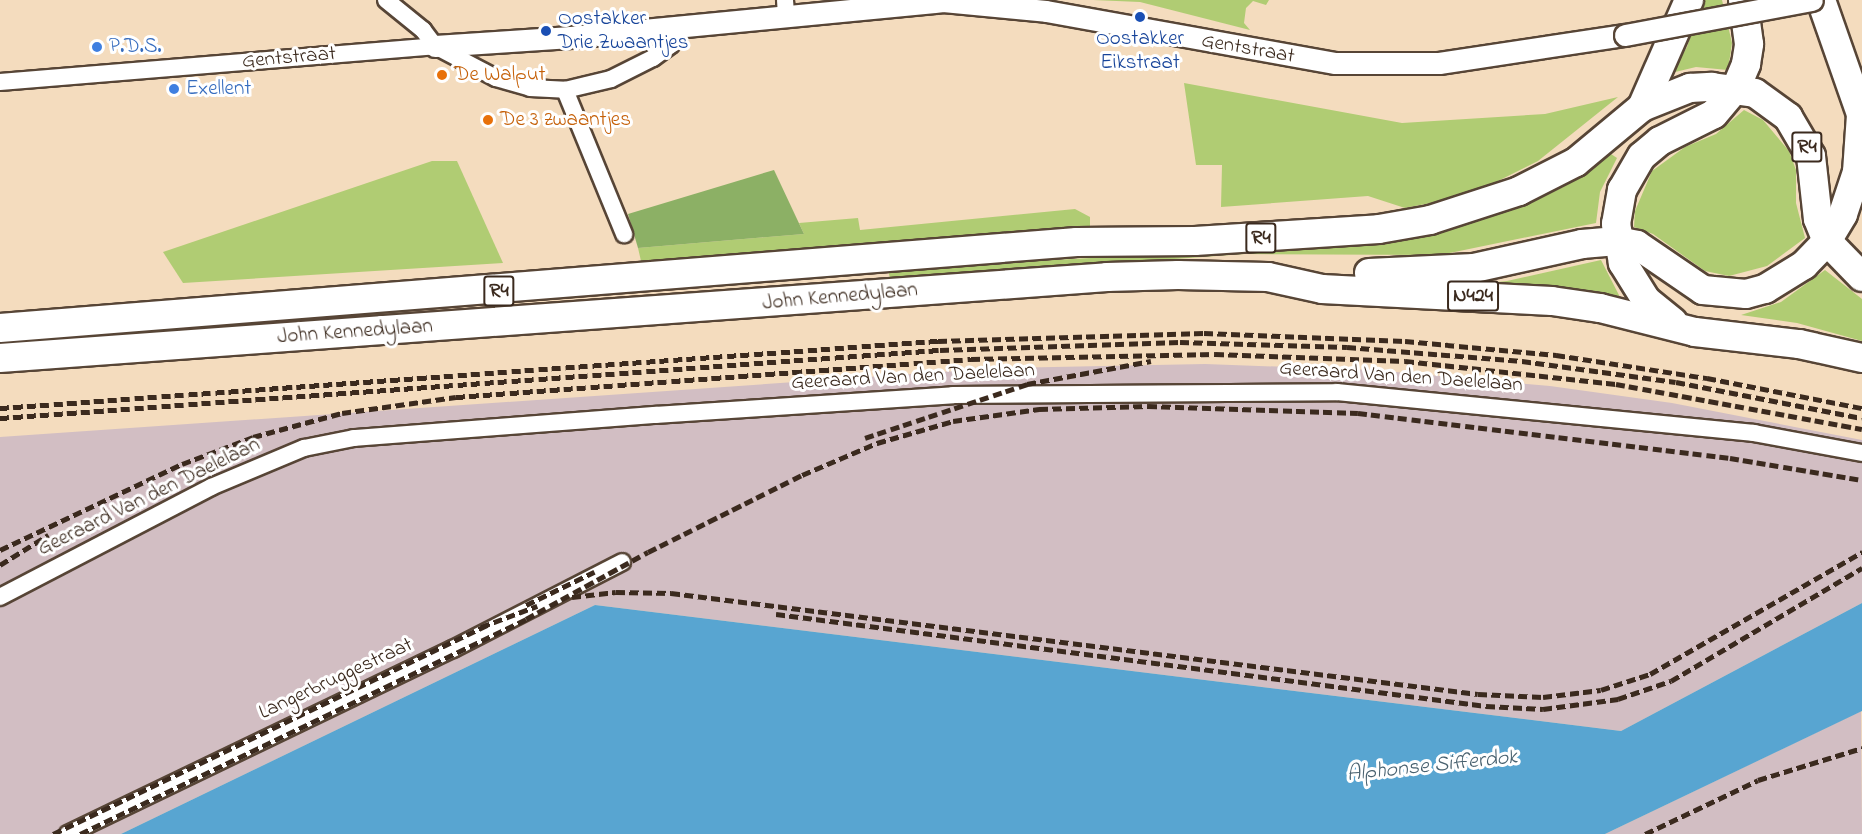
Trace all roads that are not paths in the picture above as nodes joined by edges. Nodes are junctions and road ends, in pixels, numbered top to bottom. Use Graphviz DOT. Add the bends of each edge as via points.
graph roads {
  1 [pos="386,0"];
  2 [pos="1689,0"];
  3 [pos="1743,0"];
  4 [pos="1812,0"];
  5 [pos="1821,0"];
  6 [pos="1047,6"];
  7 [pos="785,8"];
  8 [pos="683,25"];
  9 [pos="435,46"];
  10 [pos="0,82"];
  11 [pos="1737,88"];
  12 [pos="565,90"];
  13 [pos="1642,107"];
  14 [pos="1862,116"];
  15 [pos="624,234"];
  16 [pos="1617,241"];
  17 [pos="1827,241"];
  18 [pos="1268,277"];
  19 [pos="1862,277"];
  20 [pos="1677,325"];
  21 [pos="0,328"];
  22 [pos="0,358"];
  23 [pos="1862,358"];
  24 [pos="1862,453"];
  25 [pos="622,562"];
  26 [pos="0,597"];
  27 [pos="68,834"];
  1 -- 9 [label="street" via="423,30"];
  2 -- 13 [label="highway, John Kennedylaan / R4"];
  3 -- 11 [label="highway, John Kennedylaan / N424" via="1749,44"];
  4 -- 6 [label="street, Gentstraat, bridge" via="1625,35 1439,63 1335,63"];
  5 -- 14 [label="highway, R4"];
  6 -- 7 [label="street, Gentstraat" via="943,1"];
  7 -- 8 [label="street, Gentstraat"];
  8 -- 9 [label="street, Gentstraat"];
  8 -- 12 [label="street" via="671,45 653,58 611,79"];
  9 -- 10 [label="street, Gentstraat"];
  9 -- 12 [label="street" via="496,78 530,88"];
  11 -- 13 [label="highway, John Kennedylaan / R4" via="1690,88"];
  11 -- 16 [label="highway, John Kennedylaan / N424" via="1714,114 1660,141 1629,173 1618,210"];
  11 -- 17 [label="highway, John Kennedylaan / R4" via="1769,100 1802,136 1811,156 1818,219"];
  12 -- 15 [label="street"];
  13 -- 21 [label="highway, John Kennedylaan / R4" via="1576,162 1519,191 1430,220 1379,230 1226,240 1077,242"];
  14 -- 17 [label="highway, R4" via="1857,172 1843,214"];
  16 -- 17 [label="highway, R4" via="1637,245 1703,290 1730,294 1765,289 1785,279"];
  16 -- 18 [label="highway, R4" via="1429,273 1325,272"];
  16 -- 20 [label="highway, John Kennedylaan / N424" via="1632,282 1646,300"];
  17 -- 19 [label="highway, John Kennedylaan / R4"];
  18 -- 20 [label="highway, John Kennedylaan / N424" via="1322,290 1552,301"];
  18 -- 22 [label="highway, John Kennedylaan / R4" via="1107,277"];
  20 -- 23 [label="highway, John Kennedylaan / N424" via="1706,334 1799,344"];
  24 -- 26 [label="street, Geeraard Van den Daelelaan" via="1754,433 1336,392 953,395 354,438 304,448 211,487"];
  25 -- 27 [label="street, Langerbruggestraat" via="453,649"];
}
